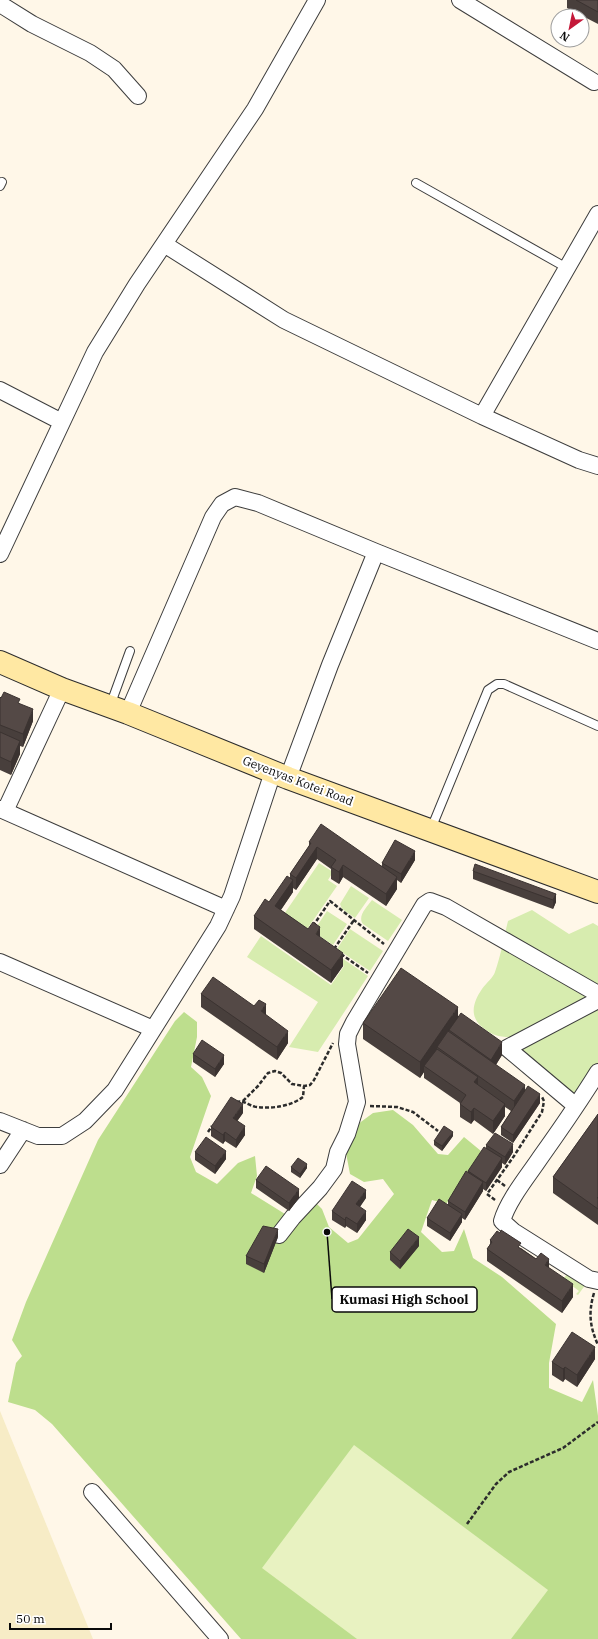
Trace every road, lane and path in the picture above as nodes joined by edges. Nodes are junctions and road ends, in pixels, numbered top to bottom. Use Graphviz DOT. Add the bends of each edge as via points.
graph roads {
  1 [pos="317,0"];
  2 [pos="460,0"];
  3 [pos="0,4"];
  4 [pos="594,82"];
  5 [pos="138,96"];
  6 [pos="416,183"];
  7 [pos="598,214"];
  8 [pos="164,244"];
  9 [pos="567,268"];
  10 [pos="0,390"];
  11 [pos="482,416"];
  12 [pos="62,422"];
  13 [pos="598,466"];
  14 [pos="376,552"];
  15 [pos="0,554"];
  16 [pos="598,641"];
  17 [pos="130,650"];
  18 [pos="0,662"];
  19 [pos="62,689"];
  20 [pos="119,710"];
  21 [pos="598,726"];
  22 [pos="280,775"];
  23 [pos="3,810"];
  24 [pos="430,830"];
  25 [pos="598,892"];
  26 [pos="226,909"];
  27 [pos="354,920"];
  28 [pos="310,931"];
  29 [pos="328,944"];
  30 [pos="334,949"];
  31 [pos="395,953"];
  32 [pos="0,962"];
  33 [pos="379,981"];
  34 [pos="598,994"];
  35 [pos="598,1000"];
  36 [pos="354,1022"];
  37 [pos="153,1029"];
  38 [pos="598,1072"];
  39 [pos="304,1086"];
  40 [pos="541,1095"];
  41 [pos="243,1101"];
  42 [pos="230,1104"];
  43 [pos="385,1106"];
  44 [pos="576,1106"];
  45 [pos="0,1121"];
  46 [pos="212,1126"];
  47 [pos="23,1130"];
  48 [pos="438,1131"];
  49 [pos="208,1132"];
  50 [pos="0,1165"];
  51 [pos="508,1208"];
  52 [pos="279,1235"];
  53 [pos="597,1285"];
  54 [pos="598,1345"];
  55 [pos="598,1422"];
  56 [pos="92,1492"];
  57 [pos="467,1524"];
  58 [pos="220,1639"];
  1 -- 8 [label="street" via="255,109"];
  2 -- 4 [label="street"];
  3 -- 5 [label="street" via="32,24 90,53 114,69"];
  6 -- 9 [label="lane"];
  7 -- 9 [label="street"];
  8 -- 11 [label="street" via="284,320"];
  8 -- 12 [label="street" via="95,352"];
  9 -- 11 [label="street"];
  10 -- 12 [label="street"];
  11 -- 13 [label="street" via="579,460"];
  12 -- 15 [label="street"];
  14 -- 16 [label="street"];
  14 -- 20 [label="street" via="235,496 222,504 213,517"];
  14 -- 22 [label="street" via="330,665"];
  17 -- 20 [label="lane"];
  18 -- 19 [label="street, Geyenyas Kotei Road"];
  19 -- 20 [label="street, Geyenyas Kotei Road"];
  19 -- 23 [label="street"];
  20 -- 22 [label="street, Geyenyas Kotei Road"];
  21 -- 24 [label="lane" via="504,684 497,684 488,690"];
  22 -- 24 [label="street, Geyenyas Kotei Road"];
  22 -- 26 [label="street"];
  23 -- 26 [label="street"];
  24 -- 25 [label="street, Geyenyas Kotei Road"];
  26 -- 37 [label="street" via="218,926"];
  27 -- 28 [label="path" via="330,901"];
  27 -- 30 [label="path"];
  27 -- 31 [label="path"];
  29 -- 30 [label="path"];
  30 -- 33 [label="path"];
  31 -- 33 [label="street"];
  31 -- 34 [label="street" via="424,906 430,901 446,907"];
  32 -- 37 [label="street"];
  33 -- 36 [label="street"];
  35 -- 44 [label="street" via="507,1048"];
  36 -- 39 [label="path" via="336,1037 314,1080 310,1085"];
  36 -- 52 [label="street" via="348,1034 347,1044 357,1102 347,1134 338,1152 334,1169"];
  37 -- 47 [label="street" via="115,1090 85,1121 62,1136 38,1136"];
  38 -- 44 [label="street"];
  39 -- 41 [label="path" via="303,1097 294,1103 256,1107"];
  39 -- 41 [label="path" via="292,1084 281,1073 275,1071 268,1073"];
  40 -- 51 [label="path" via="544,1101 542,1112 487,1194"];
  41 -- 42 [label="path"];
  43 -- 48 [label="path" via="413,1112"];
  44 -- 51 [label="street"];
  45 -- 47 [label="street"];
  46 -- 49 [label="path"];
  47 -- 50 [label="street"];
  51 -- 53 [label="street" via="502,1221 507,1226"];
  53 -- 54 [label="path" via="589,1315"];
  55 -- 57 [label="path" via="563,1448 509,1472 496,1484"];
  56 -- 58 [label="street"];
}
